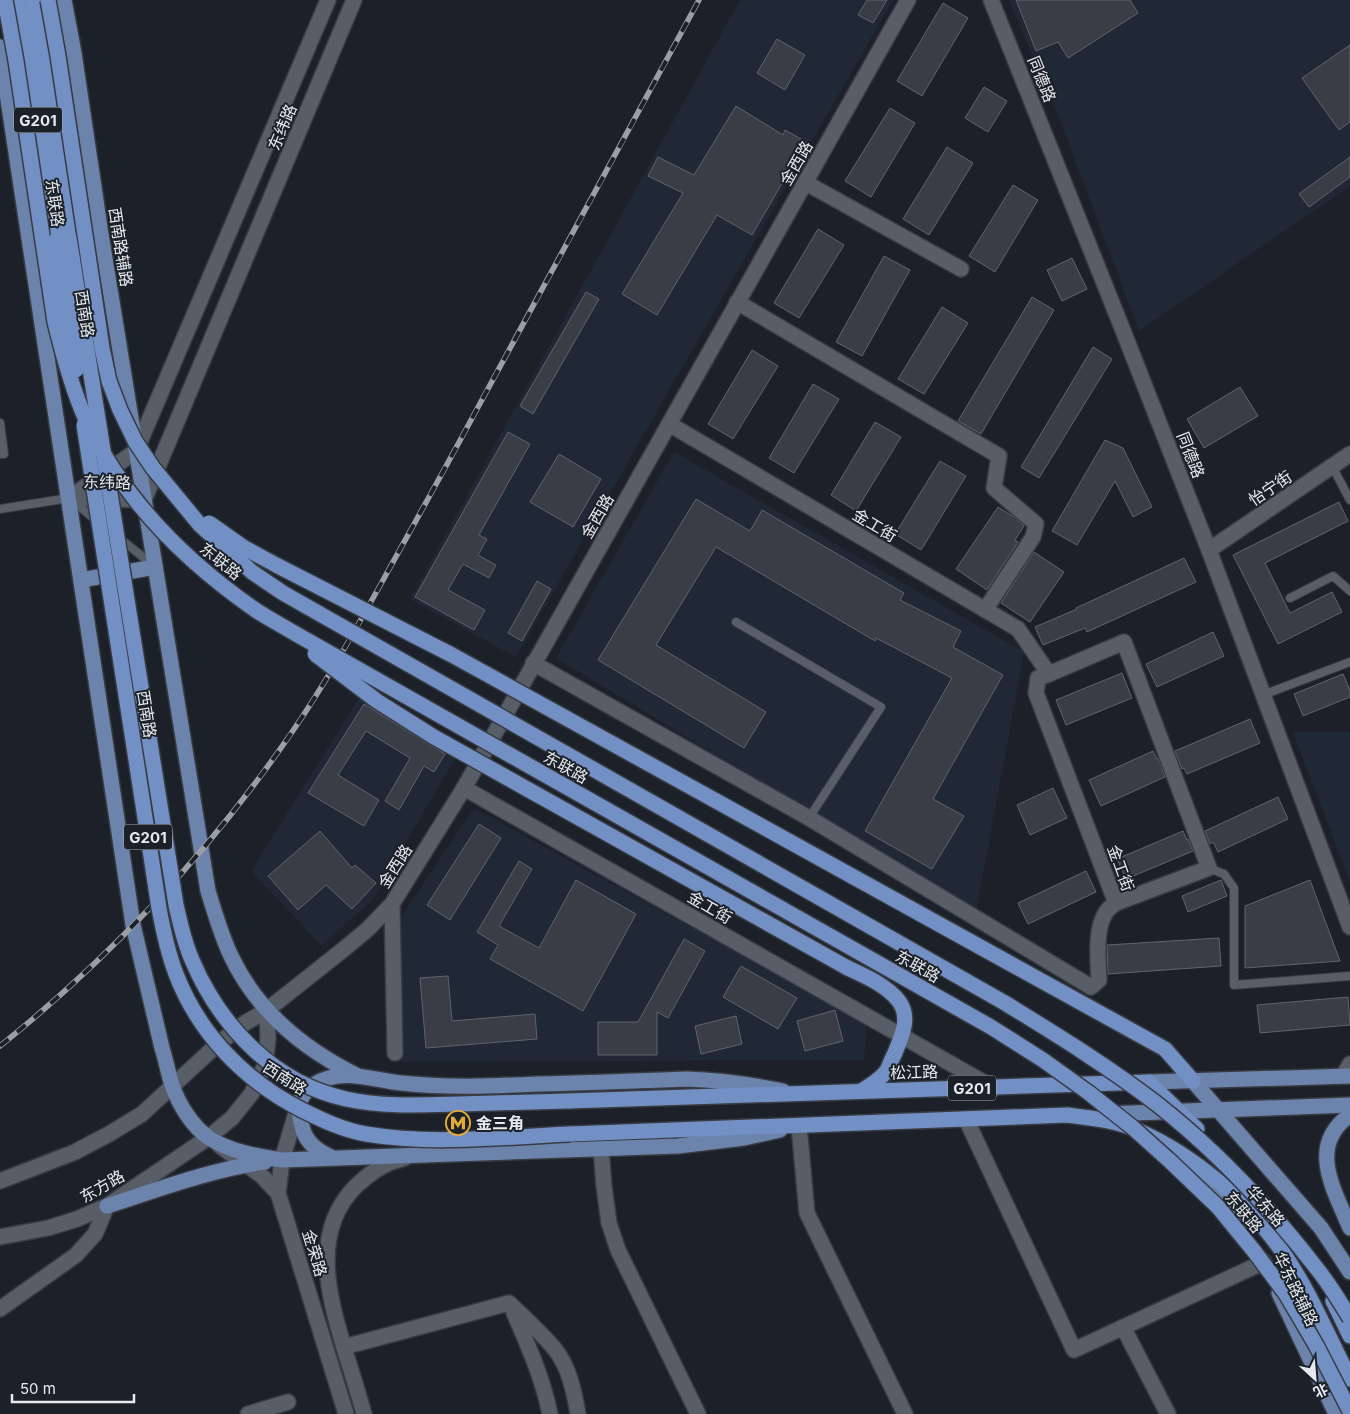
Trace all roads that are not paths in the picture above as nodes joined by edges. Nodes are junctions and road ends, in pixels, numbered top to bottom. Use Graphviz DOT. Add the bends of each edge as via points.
graph roads {
  1 [pos="6,0"];
  2 [pos="18,0"];
  3 [pos="33,0"];
  4 [pos="48,0"];
  5 [pos="64,0"];
  6 [pos="328,0"];
  7 [pos="354,0"];
  8 [pos="908,0"];
  9 [pos="991,0"];
  10 [pos="0,46"];
  11 [pos="806,183"];
  12 [pos="63,239"];
  13 [pos="961,270"];
  14 [pos="737,302"];
  15 [pos="0,423"];
  16 [pos="669,424"];
  17 [pos="136,450"];
  18 [pos="0,454"];
  19 [pos="1350,454"];
  20 [pos="1332,466"];
  21 [pos="69,498"];
  22 [pos="177,499"];
  23 [pos="144,500"];
  24 [pos="1350,500"];
  25 [pos="0,509"];
  26 [pos="1209,550"];
  27 [pos="156,567"];
  28 [pos="81,580"];
  29 [pos="1350,591"];
  30 [pos="1290,598"];
  31 [pos="985,610"];
  32 [pos="258,611"];
  33 [pos="736,622"];
  34 [pos="1350,662"];
  35 [pos="533,663"];
  36 [pos="1049,674"];
  37 [pos="1263,695"];
  38 [pos="464,788"];
  39 [pos="809,818"];
  40 [pos="1209,868"];
  41 [pos="1116,903"];
  42 [pos="392,904"];
  43 [pos="1350,927"];
  44 [pos="1350,976"];
  45 [pos="267,1010"];
  46 [pos="902,1036"];
  47 [pos="395,1053"];
  48 [pos="1348,1072"];
  49 [pos="358,1076"];
  50 [pos="1193,1081"];
  51 [pos="1149,1082"];
  52 [pos="172,1086"];
  53 [pos="992,1087"];
  54 [pos="860,1091"];
  55 [pos="796,1093"];
  56 [pos="568,1101"];
  57 [pos="300,1102"];
  58 [pos="1350,1105"];
  59 [pos="1218,1110"];
  60 [pos="1178,1111"];
  61 [pos="1350,1115"];
  62 [pos="1067,1116"];
  63 [pos="966,1119"];
  64 [pos="799,1126"];
  65 [pos="208,1138"];
  66 [pos="1168,1146"];
  67 [pos="602,1149"];
  68 [pos="411,1156"];
  69 [pos="333,1158"];
  70 [pos="282,1160"];
  71 [pos="245,1165"];
  72 [pos="0,1181"];
  73 [pos="278,1193"];
  74 [pos="107,1206"];
  75 [pos="1350,1228"];
  76 [pos="0,1237"];
  77 [pos="1264,1262"];
  78 [pos="1350,1272"];
  79 [pos="509,1302"];
  80 [pos="0,1308"];
  81 [pos="1350,1318"];
  82 [pos="1123,1327"];
  83 [pos="1350,1336"];
  84 [pos="344,1348"];
  85 [pos="1350,1378"];
  86 [pos="288,1402"];
  87 [pos="1350,1411"];
  88 [pos="248,1414"];
  89 [pos="346,1414"];
  90 [pos="364,1414"];
  91 [pos="550,1414"];
  92 [pos="578,1414"];
  93 [pos="698,1414"];
  94 [pos="904,1414"];
  95 [pos="1168,1414"];
  96 [pos="1336,1414"];
  1 -- 32 [label="highway, 东联路, bridge" via="55,322 86,419 118,475 162,530 221,585"];
  2 -- 12 [label="highway, 西南路 / G201"];
  3 -- 12 [label="highway, 西南路 / G201" via="55,134"];
  4 -- 22 [label="highway, 东联路, bridge" via="109,381 135,442"];
  5 -- 17 [label="main road, 西南路辅路"];
  6 -- 17 [label="street, 东纬路"];
  7 -- 23 [label="street, 东纬路"];
  8 -- 11 [label="street, 金西路"];
  9 -- 26 [label="street, 同德路"];
  10 -- 21 [label="main road"];
  11 -- 13 [label="street"];
  11 -- 14 [label="street, 金西路"];
  12 -- 56 [label="highway, 西南路 / G201, bridge" via="176,905 191,958 203,983 228,1022 249,1046 293,1079 319,1091 375,1104 407,1106"];
  12 -- 64 [label="highway, 西南路 / G201, bridge" via="159,908 176,974 189,1002 219,1046 252,1079 274,1094 338,1127 365,1134 439,1139"];
  14 -- 16 [label="street, 金西路"];
  14 -- 31 [label="street" via="999,456 994,488 1036,524 1034,538"];
  15 -- 18 [label="lane" via="4,454"];
  16 -- 31 [label="street, 金工街"];
  16 -- 35 [label="street, 金西路"];
  17 -- 21 [label="street, 东纬路"];
  17 -- 23 [label="main road, 西南路辅路"];
  19 -- 20 [label="street, 怡宁街"];
  20 -- 24 [label="lane"];
  20 -- 26 [label="street, 怡宁街"];
  21 -- 23 [label="street, 东纬路"];
  21 -- 25 [label="lane"];
  21 -- 27 [label="lane"];
  21 -- 28 [label="main road"];
  22 -- 50 [label="highway, bridge" via="243,547 460,660 1165,1049"];
  22 -- 81 [label="highway, 东联路, bridge" via="224,548 283,593 1005,1003 1109,1069 1191,1133 1248,1186 1314,1264"];
  23 -- 27 [label="main road, 西南路"];
  26 -- 37 [label="street, 同德路"];
  27 -- 28 [label="main road"];
  27 -- 45 [label="main road, 西南路" via="208,891 232,958"];
  28 -- 52 [label="main road" via="133,925"];
  29 -- 30 [label="lane" via="1333,576"];
  31 -- 36 [label="street, 金工街" via="1018,629"];
  32 -- 46 [label="highway, bridge" via="405,720 889,990 900,1002 905,1016"];
  32 -- 87 [label="highway, 东联路, bridge" via="1044,1060 1132,1127 1218,1207 1286,1294"];
  33 -- 39 [label="lane" via="881,707"];
  34 -- 37 [label="lane"];
  35 -- 38 [label="street, 金西路"];
  35 -- 39 [label="street, 金工街"];
  36 -- 40 [label="street" via="1124,642"];
  36 -- 41 [label="street, 金工街" via="1038,678 1036,693"];
  37 -- 43 [label="street, 同德路"];
  38 -- 42 [label="street, 金西路"];
  38 -- 46 [label="street, 金工街"];
  39 -- 41 [label="street, 金工街" via="1091,987 1098,980 1100,926 1105,913"];
  40 -- 41 [label="street"];
  40 -- 44 [label="lane" via="1224,874 1234,888 1234,985"];
  42 -- 45 [label="street, 金西路" via="344,950"];
  42 -- 47 [label="street"];
  45 -- 49 [label="main road, 西南路" via="312,1050"];
  45 -- 52 [label="street, 金西路" via="219,1042"];
  45 -- 65 [label="street, 东方路" via="268,1039 262,1072 252,1093 232,1118"];
  46 -- 53 [label="street, 金工街"];
  46 -- 54 [label="highway" via="887,1071"];
  48 -- 50 [label="main road, 松江路"];
  49 -- 55 [label="main road" via="409,1084 464,1087 713,1080"];
  49 -- 57 [label="main road" via="323,1080 310,1088"];
  50 -- 51 [label="main road, 松江路"];
  50 -- 59 [label="main road"];
  51 -- 53 [label="highway, 松江路 / G201"];
  51 -- 60 [label="highway, 华东路"];
  52 -- 65 [label="main road" via="195,1126"];
  52 -- 72 [label="street" via="142,1114 109,1134 75,1152"];
  53 -- 54 [label="highway, 松江路 / G201"];
  54 -- 55 [label="highway, 松江路 / G201"];
  55 -- 56 [label="highway, 松江路 / G201"];
  57 -- 69 [label="main road" via="303,1133 320,1152"];
  57 -- 70 [label="street, 金荣路"];
  58 -- 59 [label="main road"];
  59 -- 60 [label="main road"];
  59 -- 78 [label="main road" via="1321,1228"];
  60 -- 62 [label="main road"];
  60 -- 83 [label="highway, 华东路" via="1280,1215 1320,1276"];
  61 -- 75 [label="main road" via="1330,1138 1326,1162 1328,1176"];
  62 -- 63 [label="highway, G201"];
  62 -- 66 [label="highway, 华东路 / G201" via="1136,1129"];
  63 -- 64 [label="highway, G201"];
  63 -- 82 [label="street" via="1074,1350"];
  64 -- 67 [label="main road" via="696,1144"];
  64 -- 94 [label="street" via="807,1213"];
  65 -- 70 [label="main road" via="253,1156"];
  65 -- 71 [label="street"];
  65 -- 74 [label="street, 东方路"];
  66 -- 77 [label="main road, 华东路辅路" via="1222,1199"];
  66 -- 85 [label="highway, 华东路 / G201" via="1205,1170 1258,1220 1302,1284"];
  67 -- 68 [label="main road"];
  67 -- 93 [label="street" via="609,1223 618,1250"];
  68 -- 69 [label="main road"];
  68 -- 84 [label="street, 金荣路" via="369,1174 351,1191 338,1210 330,1231 326,1257 329,1290"];
  69 -- 70 [label="main road"];
  70 -- 71 [label="main road"];
  70 -- 73 [label="street, 金荣路"];
  71 -- 73 [label="street" via="262,1176"];
  71 -- 74 [label="main road"];
  73 -- 89 [label="street, 金荣路"];
  74 -- 76 [label="street, 东方路" via="48,1228"];
  74 -- 80 [label="street" via="95,1234 76,1255"];
  77 -- 82 [label="street"];
  77 -- 96 [label="main road, 华东路辅路"];
  79 -- 84 [label="street"];
  79 -- 91 [label="street" via="528,1343"];
  79 -- 92 [label="street" via="555,1349 568,1373"];
  82 -- 95 [label="street"];
  84 -- 90 [label="street, 金荣路"];
  86 -- 88 [label="street"];
}
